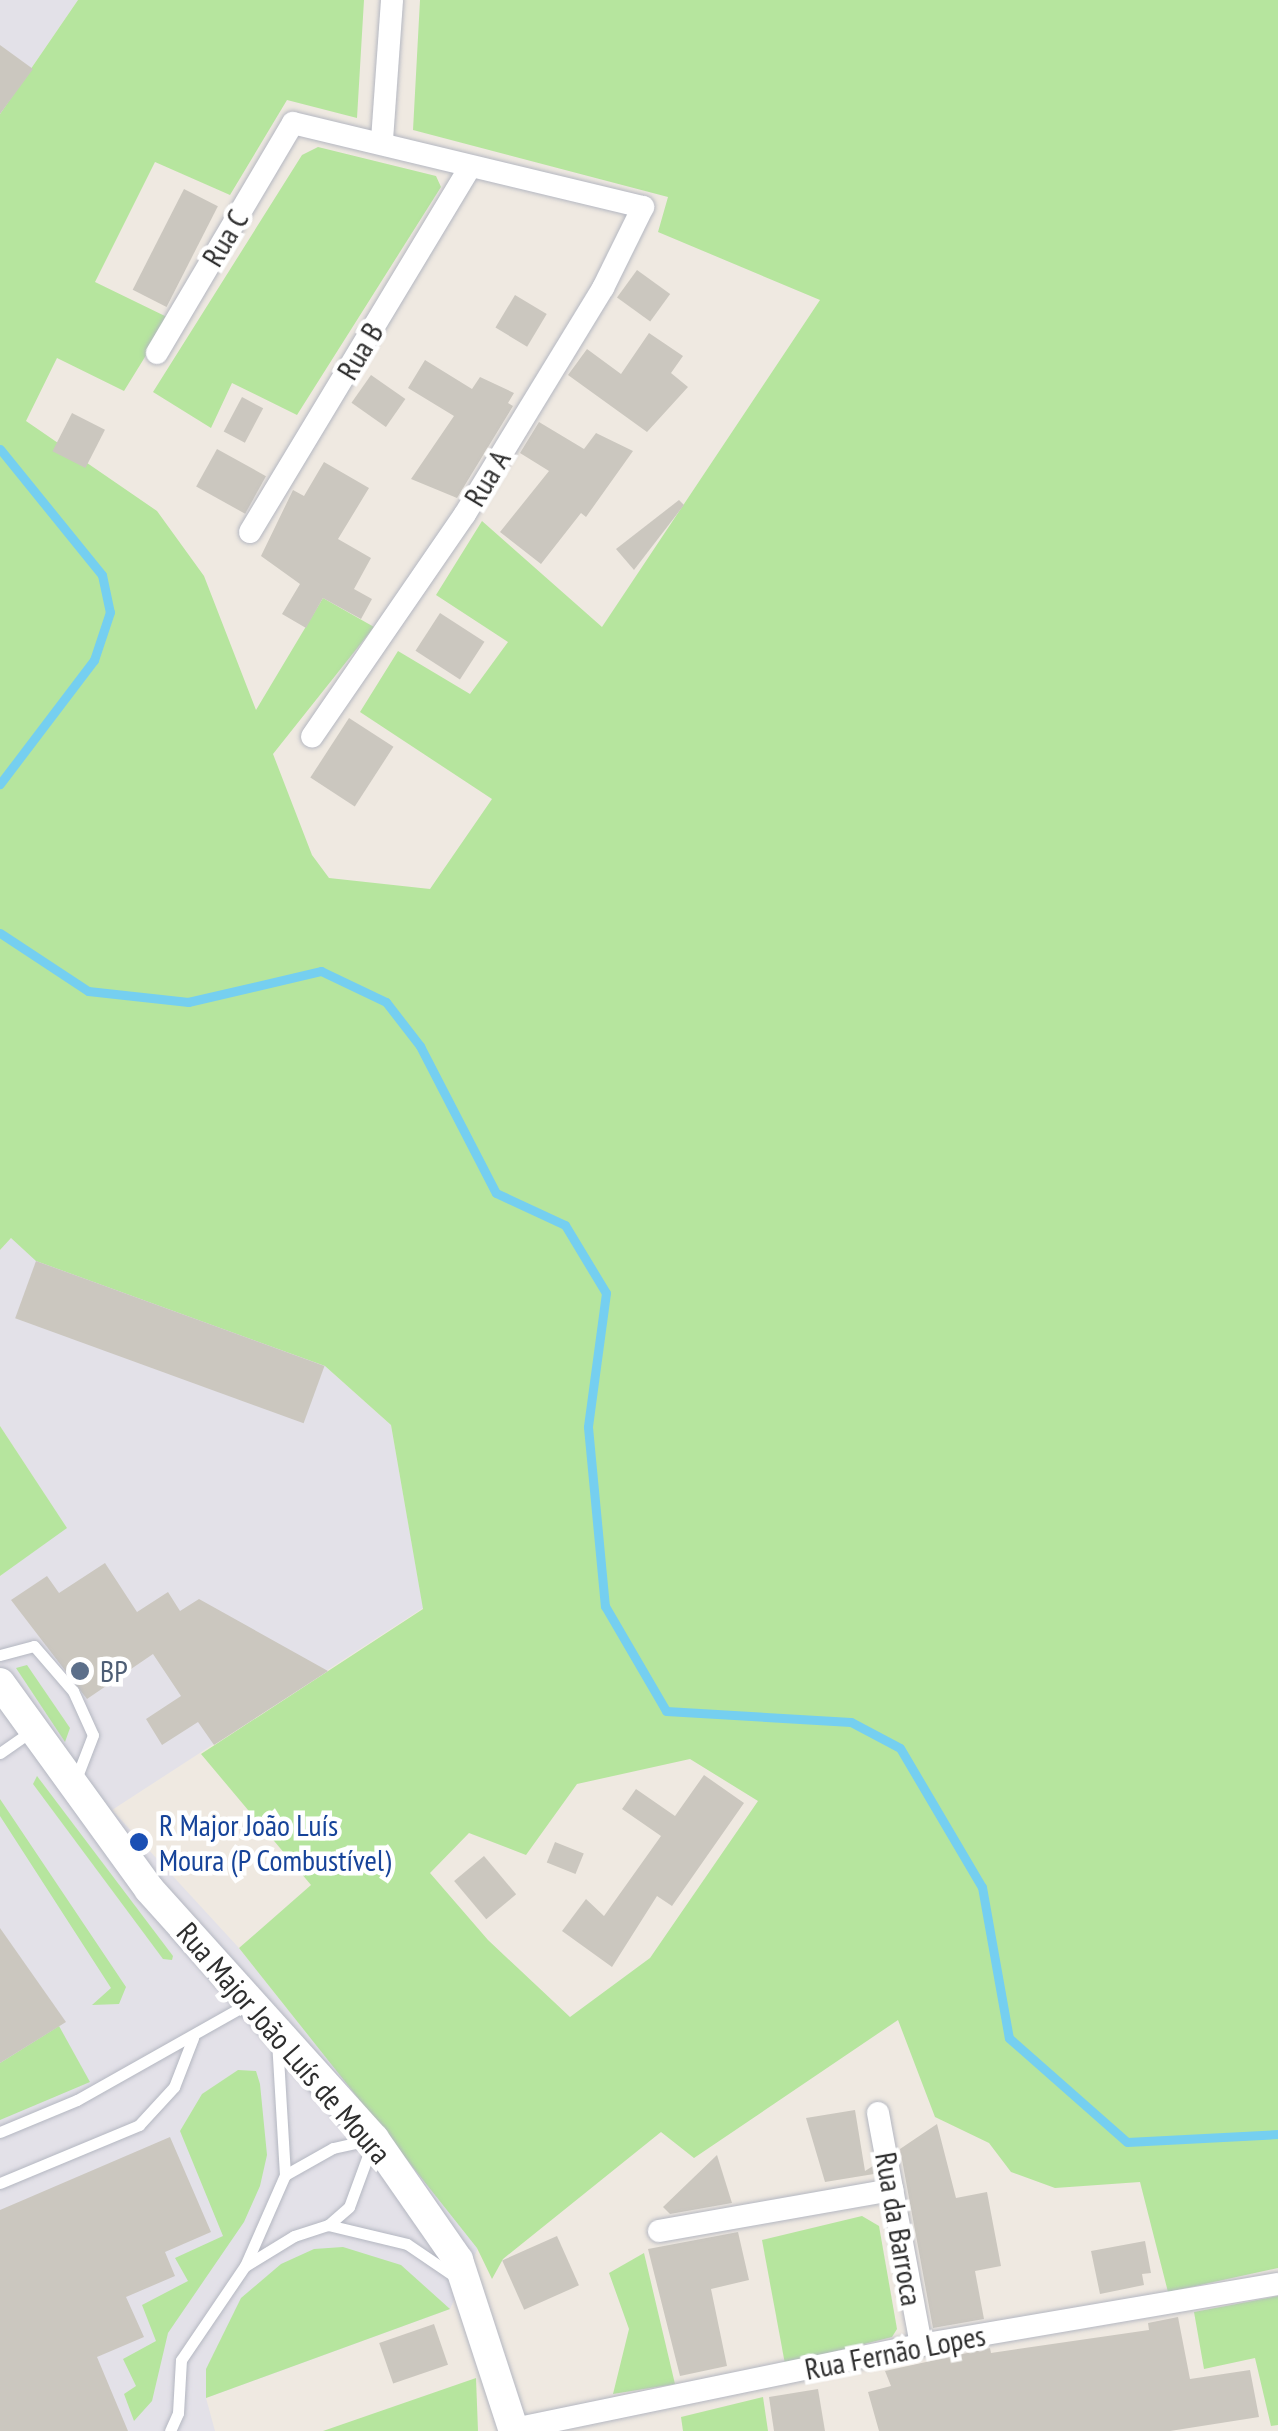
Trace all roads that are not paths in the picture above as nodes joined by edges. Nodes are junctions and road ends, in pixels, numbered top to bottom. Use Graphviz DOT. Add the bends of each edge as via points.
graph roads {
  1 [pos="392,0"];
  2 [pos="382,140"];
  3 [pos="470,169"];
  4 [pos="157,353"];
  5 [pos="250,532"];
  6 [pos="312,738"];
  7 [pos="0,1654"];
  8 [pos="0,1683"];
  9 [pos="31,1732"];
  10 [pos="0,1752"];
  11 [pos="73,1787"];
  12 [pos="249,2004"];
  13 [pos="276,2032"];
  14 [pos="194,2038"];
  15 [pos="878,2113"];
  16 [pos="0,2132"];
  17 [pos="374,2139"];
  18 [pos="285,2175"];
  19 [pos="0,2184"];
  20 [pos="892,2190"];
  21 [pos="328,2226"];
  22 [pos="659,2231"];
  23 [pos="245,2266"];
  24 [pos="1278,2284"];
  25 [pos="469,2288"];
  26 [pos="921,2346"];
  27 [pos="514,2430"];
  28 [pos="170,2431"];
  1 -- 2 [label="street"];
  2 -- 3 [label="street"];
  2 -- 4 [label="street, Rua C" via="293,123"];
  3 -- 5 [label="street, Rua B"];
  3 -- 6 [label="street, Rua A" via="643,207 603,288 466,514"];
  7 -- 11 [label="lane" via="34,1646 73,1692 94,1735"];
  8 -- 9 [label="street, Rua Major João Luís de Moura"];
  9 -- 10 [label="lane"];
  9 -- 11 [label="street, Rua Major João Luís de Moura"];
  11 -- 12 [label="street, Rua Major João Luís de Moura" via="149,1889"];
  12 -- 13 [label="street, Rua Major João Luís de Moura"];
  12 -- 14 [label="lane"];
  13 -- 17 [label="street, Rua Major João Luís de Moura"];
  13 -- 18 [label="lane"];
  14 -- 16 [label="lane"];
  14 -- 19 [label="lane" via="174,2087 139,2125"];
  15 -- 20 [label="street, Rua da Barroca"];
  17 -- 18 [label="lane" via="333,2148"];
  17 -- 21 [label="lane" via="358,2192"];
  17 -- 25 [label="street, Rua Major João Luís de Moura" via="458,2260"];
  18 -- 23 [label="lane"];
  20 -- 22 [label="street"];
  20 -- 26 [label="street, Rua da Barroca"];
  21 -- 23 [label="lane" via="294,2236"];
  21 -- 25 [label="lane" via="407,2244"];
  23 -- 28 [label="lane" via="181,2360 178,2414"];
  24 -- 26 [label="street, Rua Fernão Lopes"];
  25 -- 27 [label="street, Rua Major João Luís de Moura"];
  26 -- 27 [label="street, Rua Fernão Lopes"];
}
